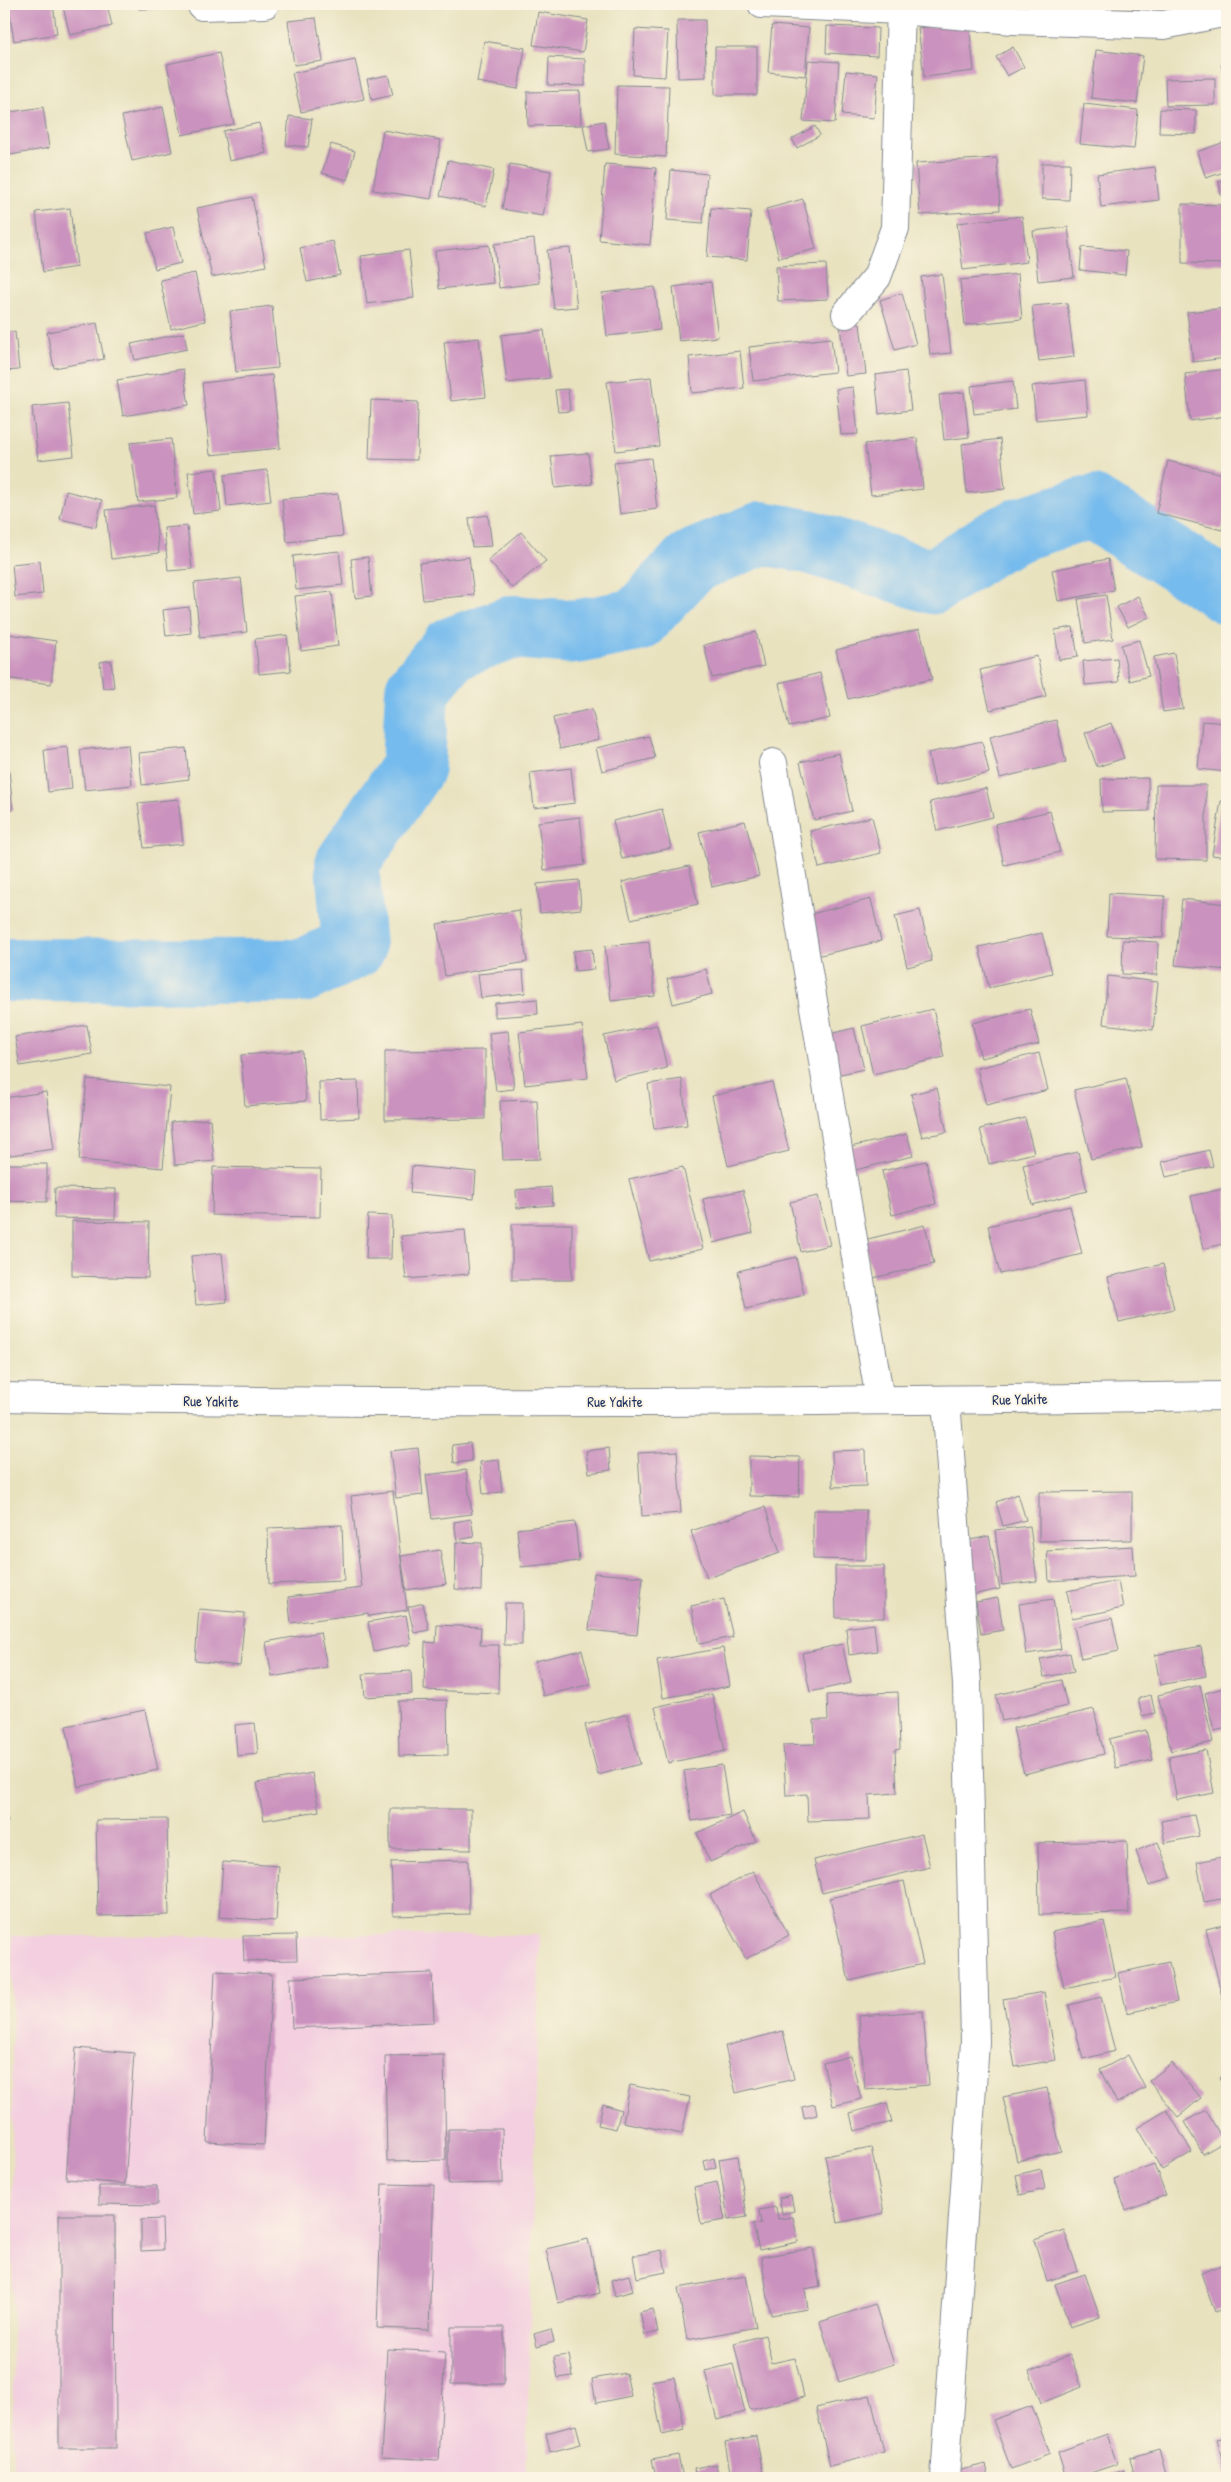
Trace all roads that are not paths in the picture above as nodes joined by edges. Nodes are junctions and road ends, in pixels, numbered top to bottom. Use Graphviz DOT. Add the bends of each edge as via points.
graph roads {
  1 [pos="265,4"];
  2 [pos="762,4"];
  3 [pos="202,6"];
  4 [pos="901,7"];
  5 [pos="1227,12"];
  6 [pos="846,314"];
  7 [pos="773,763"];
  8 [pos="1227,1396"];
  9 [pos="4,1397"];
  10 [pos="880,1400"];
  11 [pos="946,1400"];
  12 [pos="945,2478"];
  1 -- 3 [label="street"];
  2 -- 4 [label="street"];
  4 -- 5 [label="street" via="1013,20 1164,25"];
  4 -- 6 [label="street" via="895,228 877,277"];
  7 -- 10 [label="street"];
  8 -- 11 [label="street, Rue Yakite"];
  9 -- 10 [label="street, Rue Yakite" via="216,1402"];
  10 -- 11 [label="street, Rue Yakite"];
  11 -- 12 [label="street" via="967,1684 975,2042"];
}
